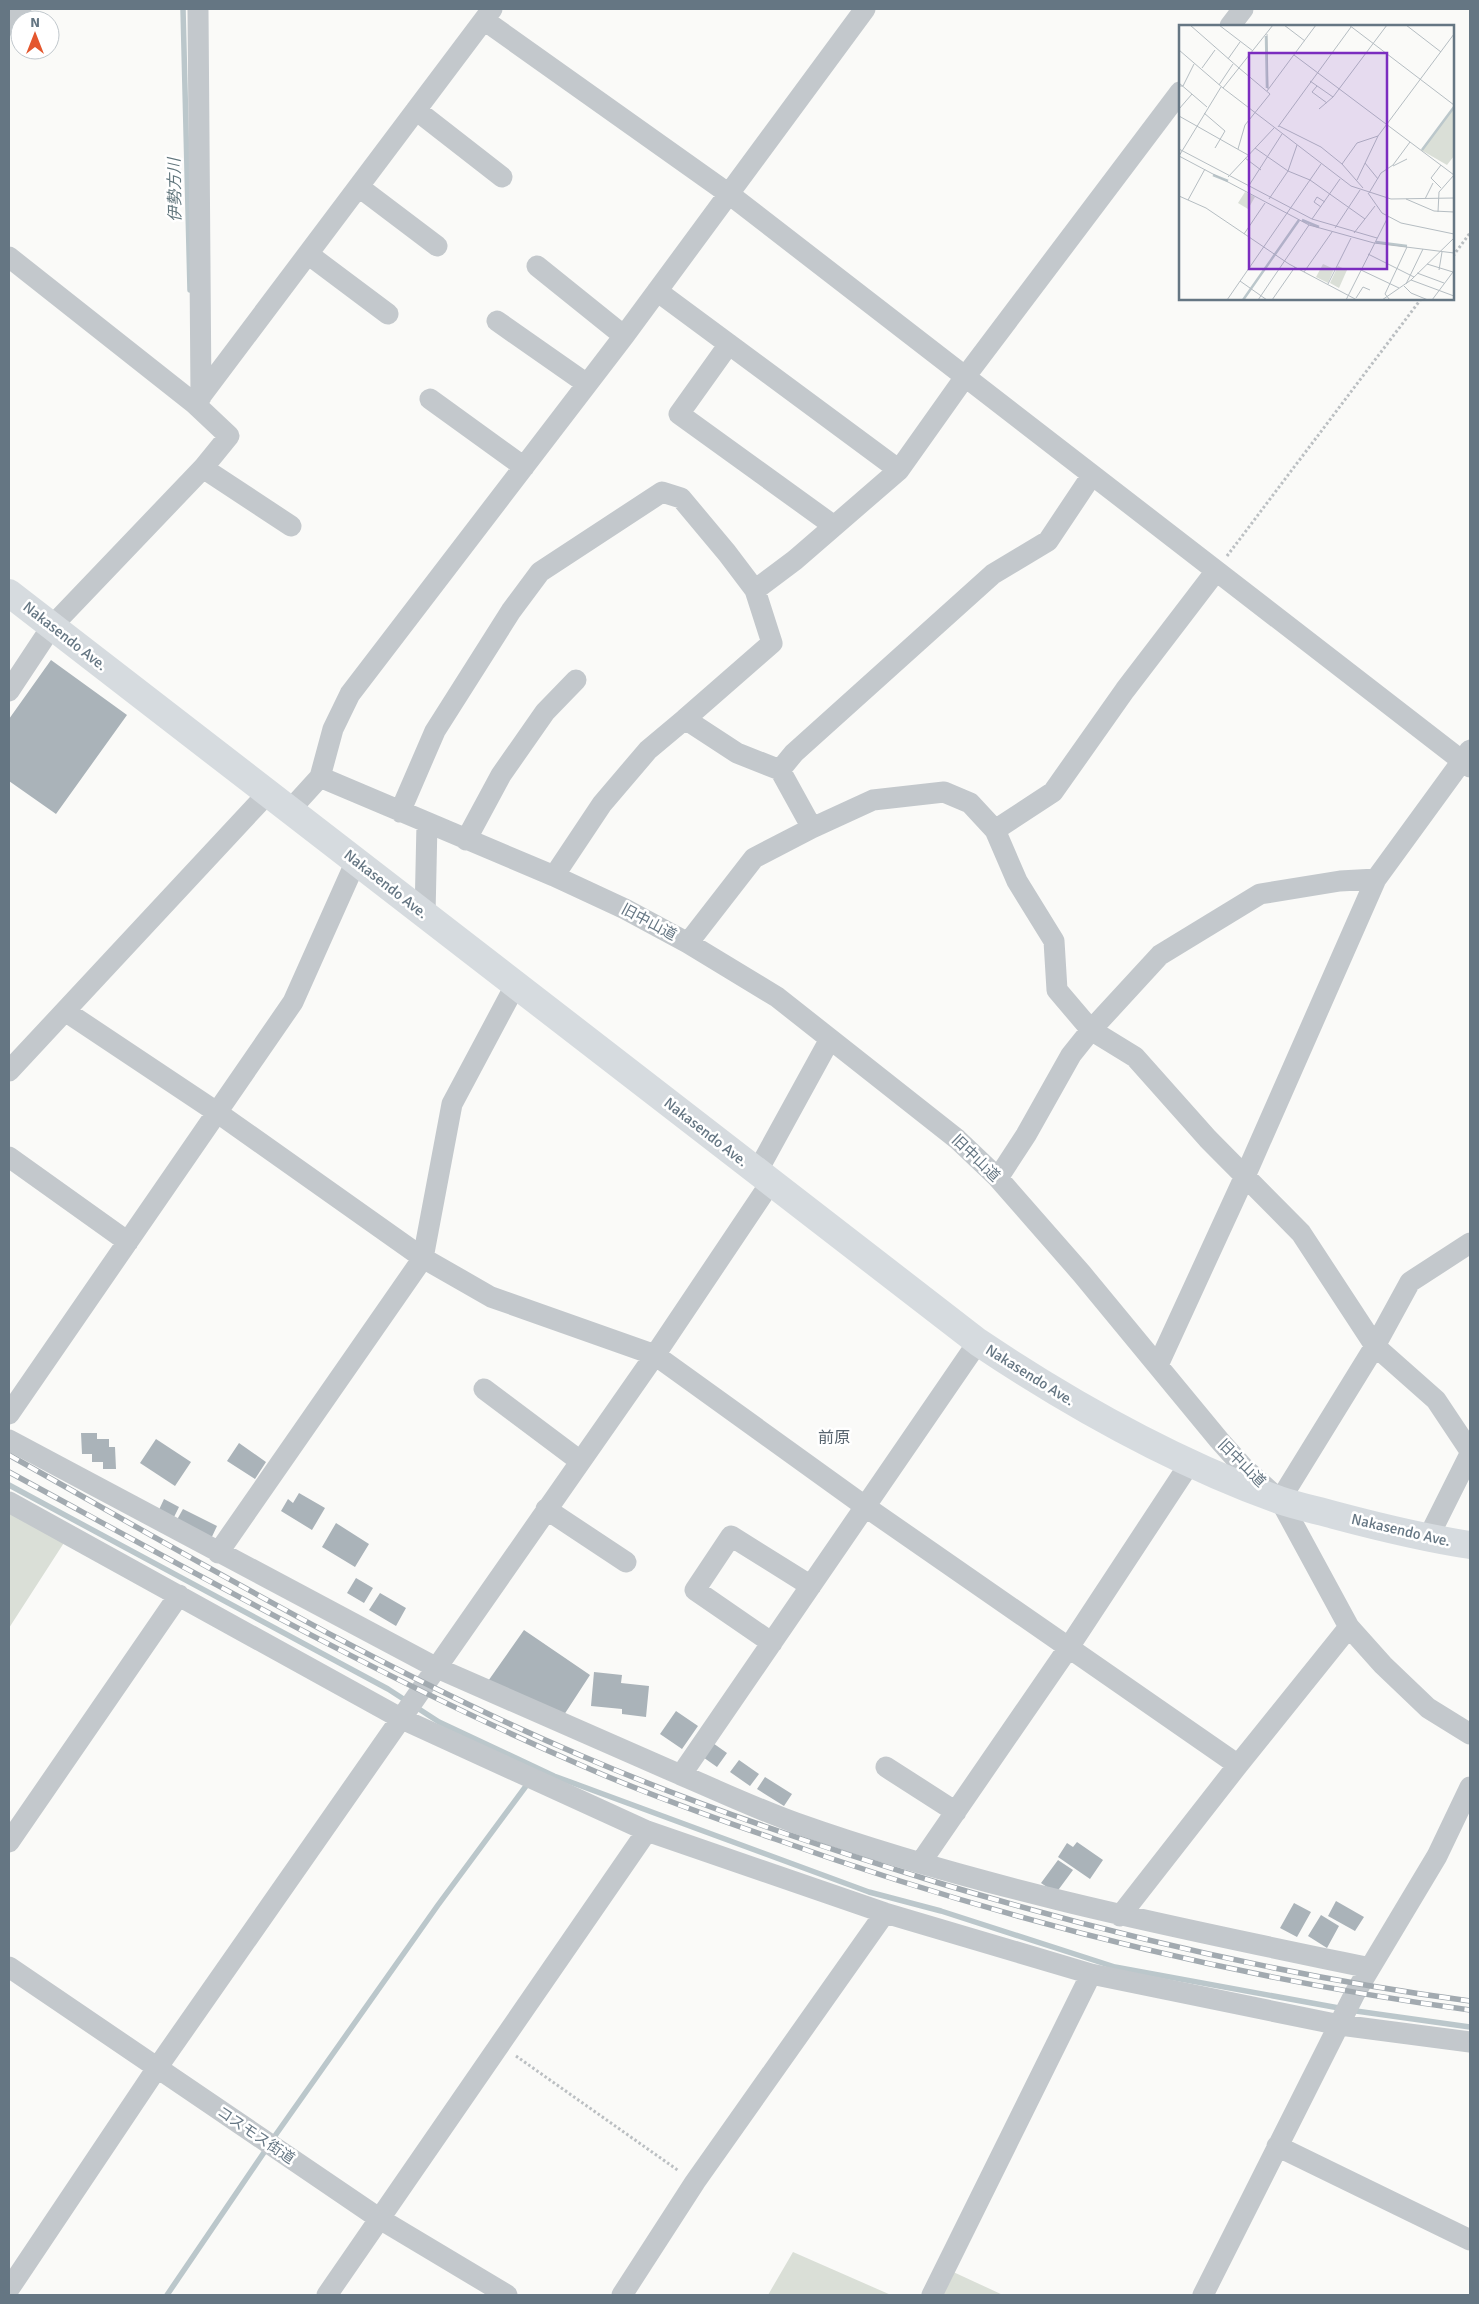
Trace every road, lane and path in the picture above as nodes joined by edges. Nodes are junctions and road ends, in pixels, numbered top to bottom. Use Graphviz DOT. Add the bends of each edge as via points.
graph roads {
  1 [pos="21,9"];
  2 [pos="198,9"];
  3 [pos="865,9"];
  4 [pos="1243,9"];
  5 [pos="488,14"];
  6 [pos="9,25"];
  7 [pos="1231,25"];
  8 [pos="1179,93"];
  9 [pos="416,110"];
  10 [pos="502,176"];
  11 [pos="359,187"];
  12 [pos="729,194"];
  13 [pos="1470,233"];
  14 [pos="437,246"];
  15 [pos="308,254"];
  16 [pos="1454,255"];
  17 [pos="9,257"];
  18 [pos="537,266"];
  19 [pos="657,291"];
  20 [pos="1420,300"];
  21 [pos="388,314"];
  22 [pos="497,321"];
  23 [pos="624,336"];
  24 [pos="729,344"];
  25 [pos="965,377"];
  26 [pos="587,384"];
  27 [pos="430,399"];
  28 [pos="198,400"];
  29 [pos="524,467"];
  30 [pos="203,468"];
  31 [pos="898,470"];
  32 [pos="1092,475"];
  33 [pos="291,526"];
  34 [pos="834,526"];
  35 [pos="1216,570"];
  36 [pos="755,590"];
  37 [pos="9,593"];
  38 [pos="52,626"];
  39 [pos="576,680"];
  40 [pos="9,691"];
  41 [pos="685,719"];
  42 [pos="1468,759"];
  43 [pos="780,770"];
  44 [pos="320,776"];
  45 [pos="267,794"];
  46 [pos="290,810"];
  47 [pos="400,812"];
  48 [pos="427,823"];
  49 [pos="812,828"];
  50 [pos="995,830"];
  51 [pos="466,840"];
  52 [pos="356,861"];
  53 [pos="554,876"];
  54 [pos="1376,880"];
  55 [pos="425,915"];
  56 [pos="688,943"];
  57 [pos="516,984"];
  58 [pos="65,1012"];
  59 [pos="1091,1030"];
  60 [pos="830,1038"];
  61 [pos="9,1071"];
  62 [pos="218,1112"];
  63 [pos="9,1157"];
  64 [pos="1245,1175"];
  65 [pos="764,1177"];
  66 [pos="998,1178"];
  67 [pos="128,1242"];
  68 [pos="1470,1243"];
  69 [pos="422,1258"];
  70 [pos="978,1342"];
  71 [pos="1375,1346"];
  72 [pos="655,1355"];
  73 [pos="1158,1365"];
  74 [pos="484,1389"];
  75 [pos="9,1414"];
  76 [pos="9,1440"];
  77 [pos="1470,1453"];
  78 [pos="580,1461"];
  79 [pos="1190,1462"];
  80 [pos="1280,1500"];
  81 [pos="9,1502"];
  82 [pos="866,1506"];
  83 [pos="546,1510"];
  84 [pos="1428,1538"];
  85 [pos="1470,1545"];
  86 [pos="218,1553"];
  87 [pos="626,1562"];
  88 [pos="811,1586"];
  89 [pos="179,1595"];
  90 [pos="1350,1627"];
  91 [pos="772,1643"];
  92 [pos="1069,1647"];
  93 [pos="437,1668"];
  94 [pos="402,1719"];
  95 [pos="1470,1734"];
  96 [pos="1238,1765"];
  97 [pos="886,1767"];
  98 [pos="681,1775"];
  99 [pos="1470,1787"];
  100 [pos="956,1812"];
  101 [pos="647,1832"];
  102 [pos="9,1842"];
  103 [pos="921,1862"];
  104 [pos="884,1913"];
  105 [pos="1120,1916"];
  106 [pos="9,1967"];
  107 [pos="1370,1968"];
  108 [pos="1091,1974"];
  109 [pos="1340,2025"];
  110 [pos="1470,2042"];
  111 [pos="500,2045"];
  112 [pos="157,2068"];
  113 [pos="1277,2146"];
  114 [pos="695,2182"];
  115 [pos="380,2219"];
  116 [pos="1470,2240"];
  117 [pos="9,2289"];
  118 [pos="493,2292"];
  119 [pos="327,2295"];
  120 [pos="622,2295"];
  121 [pos="932,2295"];
  122 [pos="1203,2295"];
  1 -- 6 [label="street"];
  2 -- 28 [label="street"];
  3 -- 12 [label="street"];
  4 -- 7 [label="street"];
  5 -- 9 [label="street"];
  5 -- 12 [label="street"];
  8 -- 25 [label="street"];
  9 -- 10 [label="street"];
  9 -- 11 [label="street"];
  11 -- 14 [label="street"];
  11 -- 15 [label="street"];
  12 -- 19 [label="street"];
  12 -- 25 [label="street"];
  13 -- 16 [label="path"];
  15 -- 21 [label="street"];
  15 -- 28 [label="street"];
  17 -- 28 [label="street"];
  18 -- 23 [label="street"];
  19 -- 23 [label="street"];
  19 -- 24 [label="street"];
  20 -- 35 [label="path"];
  22 -- 26 [label="street"];
  23 -- 26 [label="street"];
  24 -- 31 [label="street"];
  24 -- 34 [label="street" via="679,414"];
  25 -- 31 [label="street"];
  25 -- 32 [label="street"];
  26 -- 29 [label="street"];
  27 -- 29 [label="street"];
  28 -- 30 [label="street" via="229,436"];
  29 -- 44 [label="street" via="350,694 333,729"];
  30 -- 33 [label="street"];
  30 -- 38 [label="street"];
  31 -- 34 [label="street"];
  32 -- 35 [label="street"];
  32 -- 43 [label="street" via="1048,540 993,574 794,753"];
  34 -- 36 [label="street"];
  35 -- 42 [label="street"];
  35 -- 50 [label="street" via="1052,792"];
  36 -- 41 [label="street" via="772,643"];
  36 -- 47 [label="street" via="681,498 662,492 540,572 511,611 435,731"];
  37 -- 38 [label="highway, Nakasendo Ave."];
  38 -- 40 [label="street"];
  38 -- 45 [label="highway, Nakasendo Ave."];
  39 -- 51 [label="street" via="545,712 501,774"];
  41 -- 43 [label="street" via="737,753"];
  41 -- 53 [label="street" via="648,750 602,804"];
  42 -- 54 [label="street"];
  43 -- 49 [label="street"];
  44 -- 46 [label="street"];
  44 -- 47 [label="street, 旧中山道"];
  45 -- 46 [label="highway, Nakasendo Ave."];
  45 -- 58 [label="street"];
  46 -- 52 [label="highway, Nakasendo Ave."];
  47 -- 48 [label="street, 旧中山道"];
  48 -- 51 [label="street, 旧中山道"];
  48 -- 55 [label="street"];
  49 -- 50 [label="street" via="873,800 944,792 970,803"];
  49 -- 56 [label="street" via="754,858"];
  50 -- 59 [label="street" via="1017,881 1054,941 1057,990"];
  51 -- 53 [label="street, 旧中山道"];
  52 -- 55 [label="highway, Nakasendo Ave."];
  52 -- 62 [label="street" via="292,1002"];
  53 -- 56 [label="street, 旧中山道"];
  54 -- 59 [label="street" via="1340,881 1260,894 1160,955"];
  54 -- 64 [label="street"];
  55 -- 57 [label="highway, Nakasendo Ave."];
  56 -- 60 [label="street, 旧中山道" via="777,997"];
  57 -- 65 [label="highway, Nakasendo Ave."];
  57 -- 69 [label="street" via="452,1104"];
  58 -- 61 [label="street"];
  58 -- 62 [label="street"];
  59 -- 64 [label="street" via="1135,1058"];
  59 -- 66 [label="street" via="1071,1055"];
  60 -- 65 [label="street"];
  60 -- 66 [label="street, 旧中山道" via="957,1139"];
  62 -- 67 [label="street"];
  62 -- 69 [label="street"];
  63 -- 67 [label="street"];
  64 -- 71 [label="street" via="1301,1233"];
  64 -- 73 [label="street"];
  65 -- 70 [label="highway, Nakasendo Ave."];
  65 -- 72 [label="street"];
  66 -- 73 [label="street, 旧中山道"];
  67 -- 75 [label="street"];
  68 -- 71 [label="street" via="1410,1282"];
  69 -- 72 [label="street" via="492,1297"];
  69 -- 86 [label="street"];
  70 -- 79 [label="highway, Nakasendo Ave." via="1097,1416"];
  70 -- 82 [label="street"];
  71 -- 77 [label="street" via="1436,1400"];
  71 -- 80 [label="street"];
  72 -- 78 [label="street"];
  72 -- 82 [label="street"];
  73 -- 80 [label="street, 旧中山道" via="1225,1447"];
  74 -- 78 [label="street"];
  76 -- 86 [label="street"];
  77 -- 84 [label="street"];
  78 -- 83 [label="street"];
  79 -- 80 [label="highway, Nakasendo Ave."];
  79 -- 92 [label="street"];
  80 -- 84 [label="highway, Nakasendo Ave."];
  80 -- 90 [label="street, 旧中山道"];
  81 -- 89 [label="street"];
  82 -- 88 [label="street"];
  82 -- 92 [label="street"];
  83 -- 87 [label="street"];
  83 -- 93 [label="street"];
  84 -- 85 [label="highway, Nakasendo Ave."];
  86 -- 93 [label="street"];
  88 -- 91 [label="street"];
  88 -- 91 [label="street" via="731,1536 695,1590"];
  89 -- 94 [label="street"];
  89 -- 102 [label="street"];
  90 -- 95 [label="street, 旧中山道" via="1383,1665 1428,1708"];
  90 -- 96 [label="street"];
  91 -- 98 [label="street"];
  92 -- 96 [label="street"];
  92 -- 100 [label="street"];
  93 -- 94 [label="street"];
  93 -- 98 [label="street"];
  94 -- 101 [label="street"];
  94 -- 112 [label="street"];
  96 -- 105 [label="street"];
  97 -- 100 [label="street"];
  98 -- 103 [label="street" via="795,1822"];
  99 -- 107 [label="street" via="1437,1856"];
  100 -- 103 [label="street"];
  101 -- 104 [label="street"];
  101 -- 111 [label="street"];
  103 -- 105 [label="street"];
  104 -- 108 [label="street"];
  104 -- 114 [label="street"];
  105 -- 107 [label="street"];
  106 -- 112 [label="street, コスモス街道"];
  107 -- 109 [label="street"];
  108 -- 109 [label="street"];
  108 -- 121 [label="street"];
  109 -- 110 [label="street"];
  109 -- 113 [label="street"];
  111 -- 114 [label="path"];
  111 -- 115 [label="street"];
  112 -- 115 [label="street, コスモス街道"];
  112 -- 117 [label="street"];
  113 -- 116 [label="street"];
  113 -- 122 [label="street"];
  114 -- 120 [label="street"];
  115 -- 118 [label="street, コスモス街道"];
  115 -- 119 [label="street"];
}
